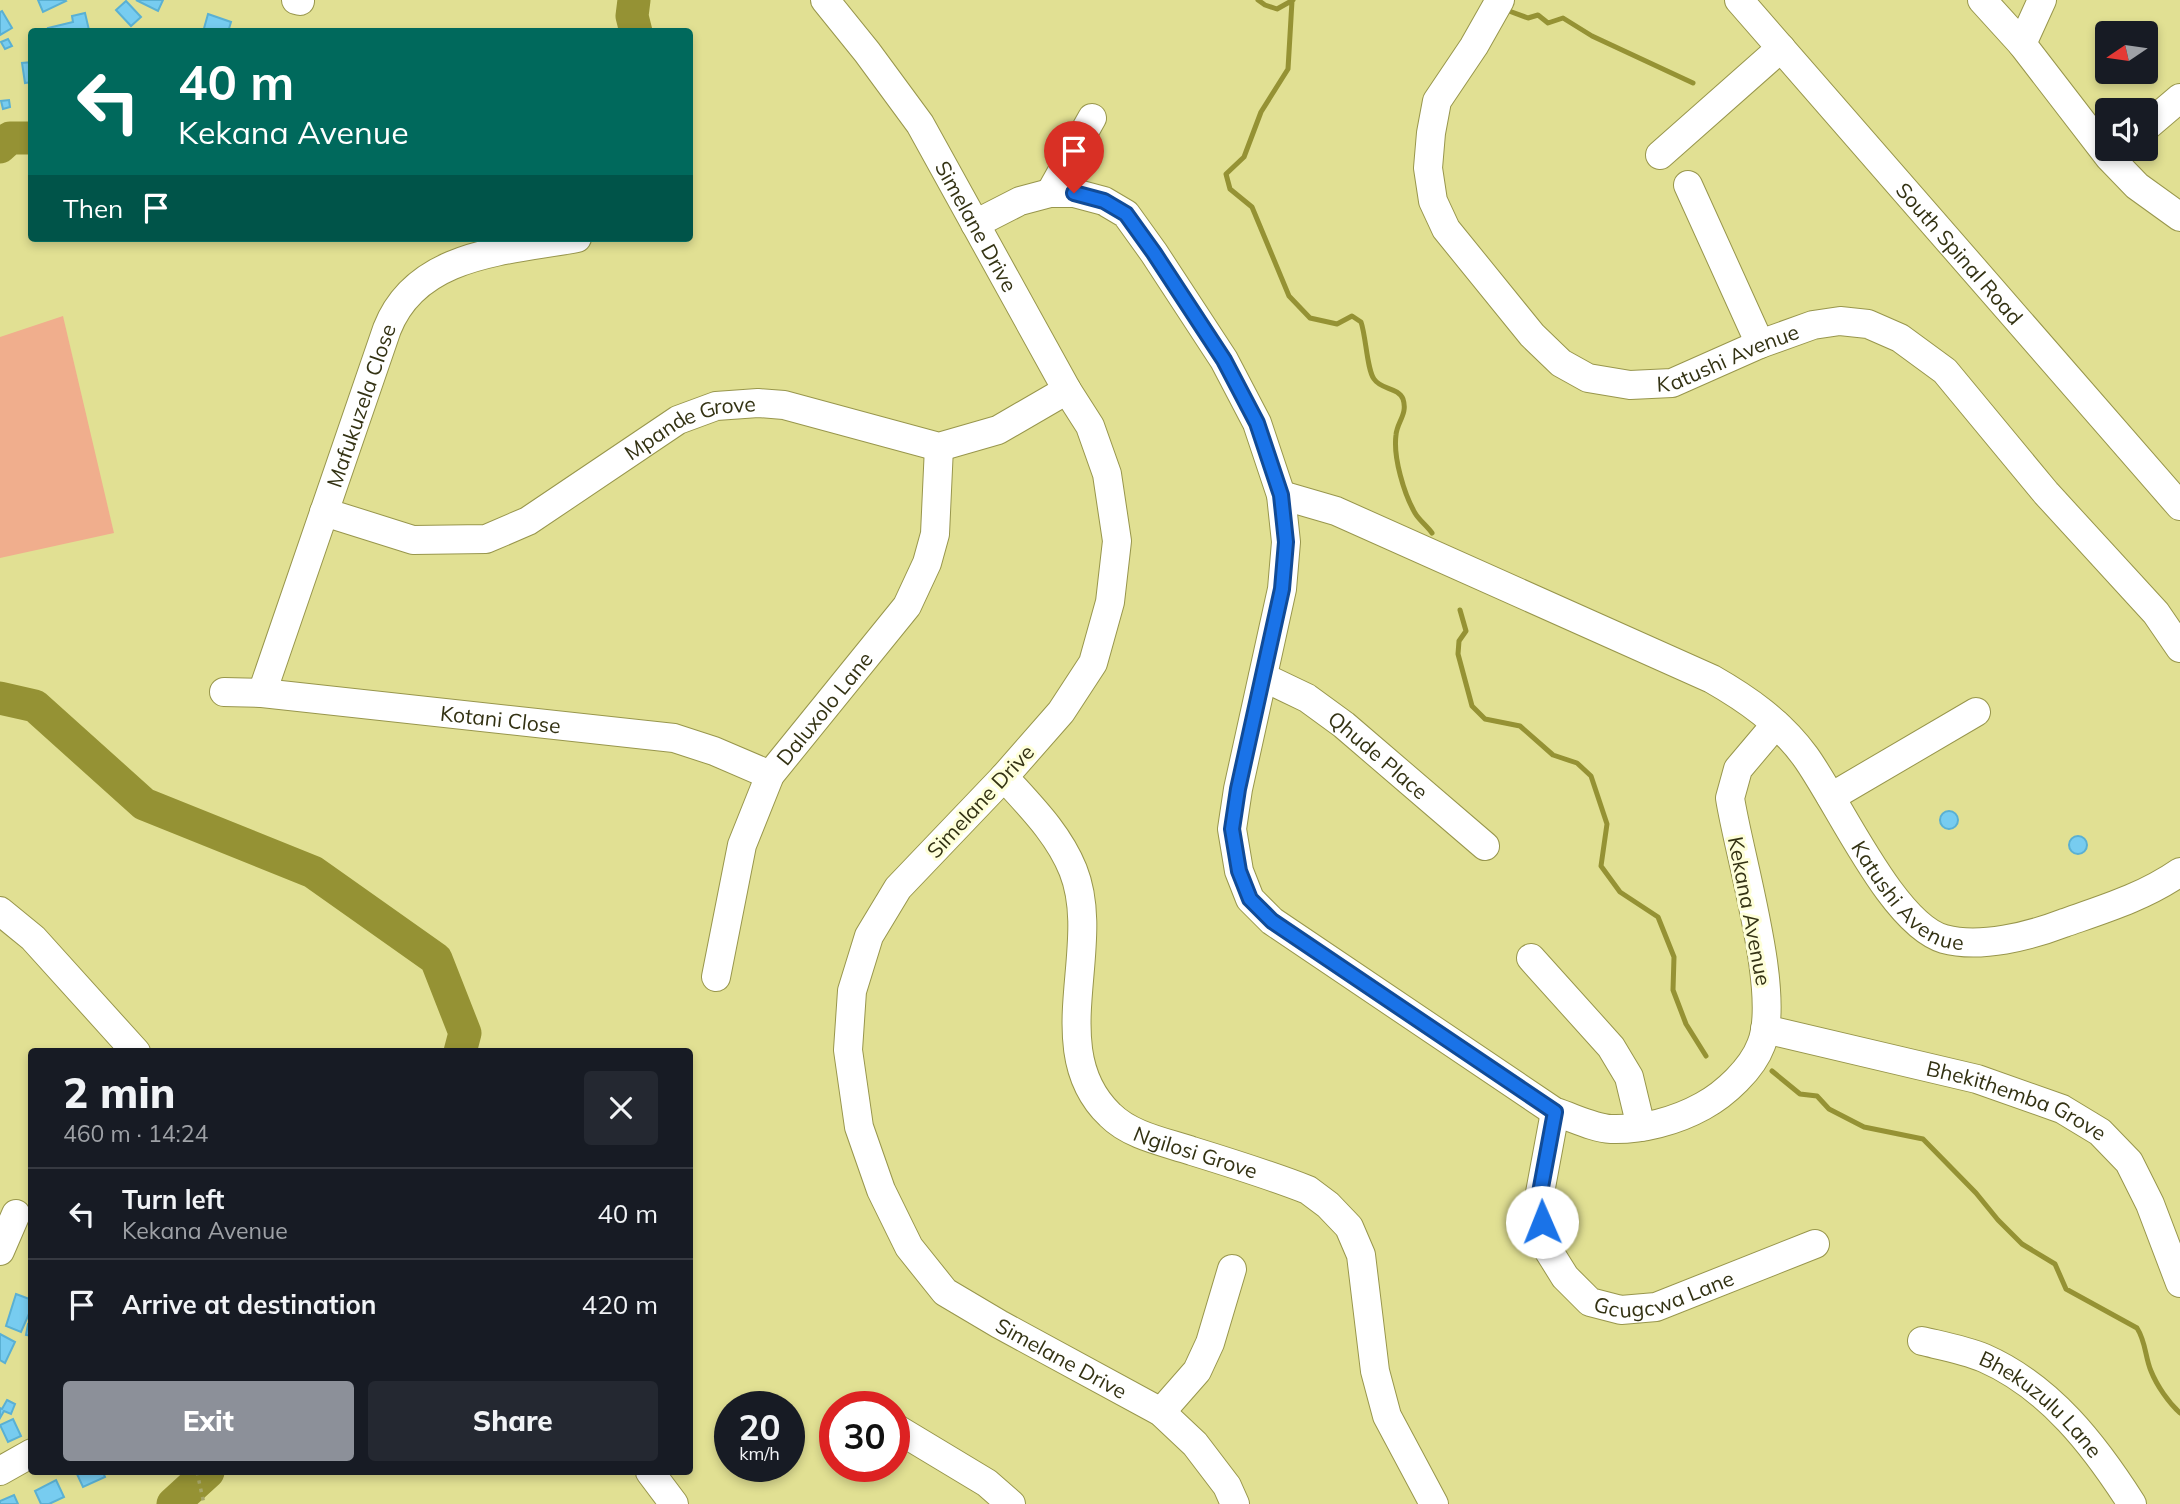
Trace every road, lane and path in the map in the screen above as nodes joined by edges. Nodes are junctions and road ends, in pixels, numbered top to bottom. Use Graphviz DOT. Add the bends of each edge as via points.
graph roads {
  1 [pos="825,0"];
  2 [pos="1500,0"];
  3 [pos="1739,0"];
  4 [pos="1982,0"];
  5 [pos="2042,0"];
  6 [pos="2022,44"];
  7 [pos="1781,48"];
  8 [pos="2180,98"];
  9 [pos="2158,117"];
  10 [pos="1092,118"];
  11 [pos="2095,130"];
  12 [pos="1660,155"];
  13 [pos="2120,161"];
  14 [pos="1688,185"];
  15 [pos="1050,193"];
  16 [pos="2180,217"];
  17 [pos="975,224"];
  18 [pos="556,242"];
  19 [pos="1760,344"];
  20 [pos="1067,390"];
  21 [pos="939,447"];
  22 [pos="1281,495"];
  23 [pos="2180,506"];
  24 [pos="324,512"];
  25 [pos="2180,648"];
  26 [pos="1263,677"];
  27 [pos="224,692"];
  28 [pos="262,693"];
  29 [pos="1976,712"];
  30 [pos="1776,724"];
  31 [pos="770,775"];
  32 [pos="1004,777"];
  33 [pos="1830,797"];
  34 [pos="1485,846"];
  35 [pos="2180,872"];
  36 [pos="0,911"];
  37 [pos="1531,958"];
  38 [pos="716,977"];
  39 [pos="1765,1029"];
  40 [pos="132,1048"];
  41 [pos="1555,1112"];
  42 [pos="1642,1127"];
  43 [pos="16,1214"];
  44 [pos="1815,1244"];
  45 [pos="0,1251"];
  46 [pos="1231,1269"];
  47 [pos="2180,1283"];
  48 [pos="1922,1340"];
  49 [pos="1161,1412"];
  50 [pos="910,1437"];
  51 [pos="28,1455"];
  52 [pos="0,1471"];
  53 [pos="198,1475"];
  54 [pos="652,1475"];
  55 [pos="204,1504"];
  56 [pos="674,1504"];
  57 [pos="1012,1504"];
  58 [pos="1235,1504"];
  59 [pos="1434,1504"];
  60 [pos="2132,1504"];
  1 -- 17 [label="street, Simelane Drive" via="920,124"];
  2 -- 19 [label="street, Katushi Avenue" via="1437,101 1428,168 1433,201 1446,229 1532,335 1561,363 1588,378 1630,385 1672,383"];
  3 -- 7 [label="street, South Spinal Road"];
  4 -- 6 [label="street"];
  5 -- 6 [label="street"];
  6 -- 11 [label="street"];
  7 -- 12 [label="street"];
  7 -- 23 [label="street, South Spinal Road"];
  8 -- 9 [label="street"];
  10 -- 15 [label="street"];
  13 -- 16 [label="street" via="2137,186"];
  14 -- 19 [label="street"];
  15 -- 17 [label="street, Kekana Avenue" via="1020,201"];
  15 -- 22 [label="street, Kekana Avenue" via="1074,193 1104,201 1126,214 1224,360 1257,423"];
  17 -- 20 [label="street, Simelane Drive"];
  18 -- 24 [label="street, Mafukuzela Close" via="450,264 402,301 387,329"];
  19 -- 25 [label="street, Katushi Avenue" via="1813,325 1840,321 1868,324 1900,338 1945,371 2046,493 2156,613"];
  20 -- 21 [label="street" via="998,430"];
  20 -- 32 [label="street, Simelane Drive" via="1090,426 1107,474 1117,541 1110,602 1093,663 1061,712"];
  21 -- 24 [label="street, Mpande Grove" via="784,405 716,406 678,420 528,521 486,539 413,540"];
  21 -- 31 [label="street, Daluxolo Lane" via="935,534 927,564 906,606"];
  22 -- 26 [label="street, Kekana Avenue" via="1286,542 1282,589"];
  22 -- 30 [label="street, Katushi Avenue" via="1336,511 1712,679 1746,698"];
  24 -- 28 [label="street, Mafukuzela Close"];
  26 -- 34 [label="street, Qhude Place" via="1307,698 1344,725"];
  26 -- 41 [label="street, Kekana Avenue" via="1232,829 1239,871 1250,899 1272,921"];
  27 -- 28 [label="street, Kotani Close"];
  28 -- 31 [label="street, Kotani Close" via="674,738"];
  29 -- 33 [label="street"];
  30 -- 33 [label="street, Katushi Avenue" via="1805,756"];
  30 -- 39 [label="street, Kekana Avenue" via="1738,769 1730,798 1760,947"];
  31 -- 38 [label="street, Daluxolo Lane" via="742,845"];
  32 -- 49 [label="street, Simelane Drive" via="898,888 869,936 852,991 848,1050 859,1127 881,1190 909,1247 945,1292"];
  32 -- 59 [label="street, Ngilosi Grove" via="1052,830 1074,872 1083,916 1076,1041 1088,1086 1110,1116 1138,1133 1308,1190 1349,1227 1361,1255 1375,1371 1387,1416"];
  33 -- 35 [label="street, Katushi Avenue" via="1893,897 1916,924 1943,939 1975,944 2042,931 2145,894"];
  36 -- 40 [label="street" via="33,939"];
  37 -- 42 [label="street" via="1611,1047 1629,1077"];
  39 -- 42 [label="street, Kekana Avenue" via="1761,1046 1743,1073 1713,1101 1685,1117"];
  39 -- 47 [label="street, Bhekithemba Grove" via="1977,1079 2062,1109 2100,1132 2129,1162"];
  41 -- 42 [label="street, Kekana Avenue" via="1609,1129"];
  41 -- 44 [label="street, Gcugcwa Lane" via="1539,1198 1545,1245 1564,1277 1590,1302 1621,1310 1656,1307"];
  43 -- 45 [label="street"];
  46 -- 49 [label="street" via="1197,1371"];
  48 -- 60 [label="street, Bhekuzulu Lane" via="1984,1358 2043,1395 2091,1444"];
  49 -- 58 [label="street, Simelane Drive" via="1195,1444"];
  50 -- 57 [label="street"];
  51 -- 52 [label="street"];
  53 -- 55 [label="path"];
  54 -- 56 [label="street"];
}
